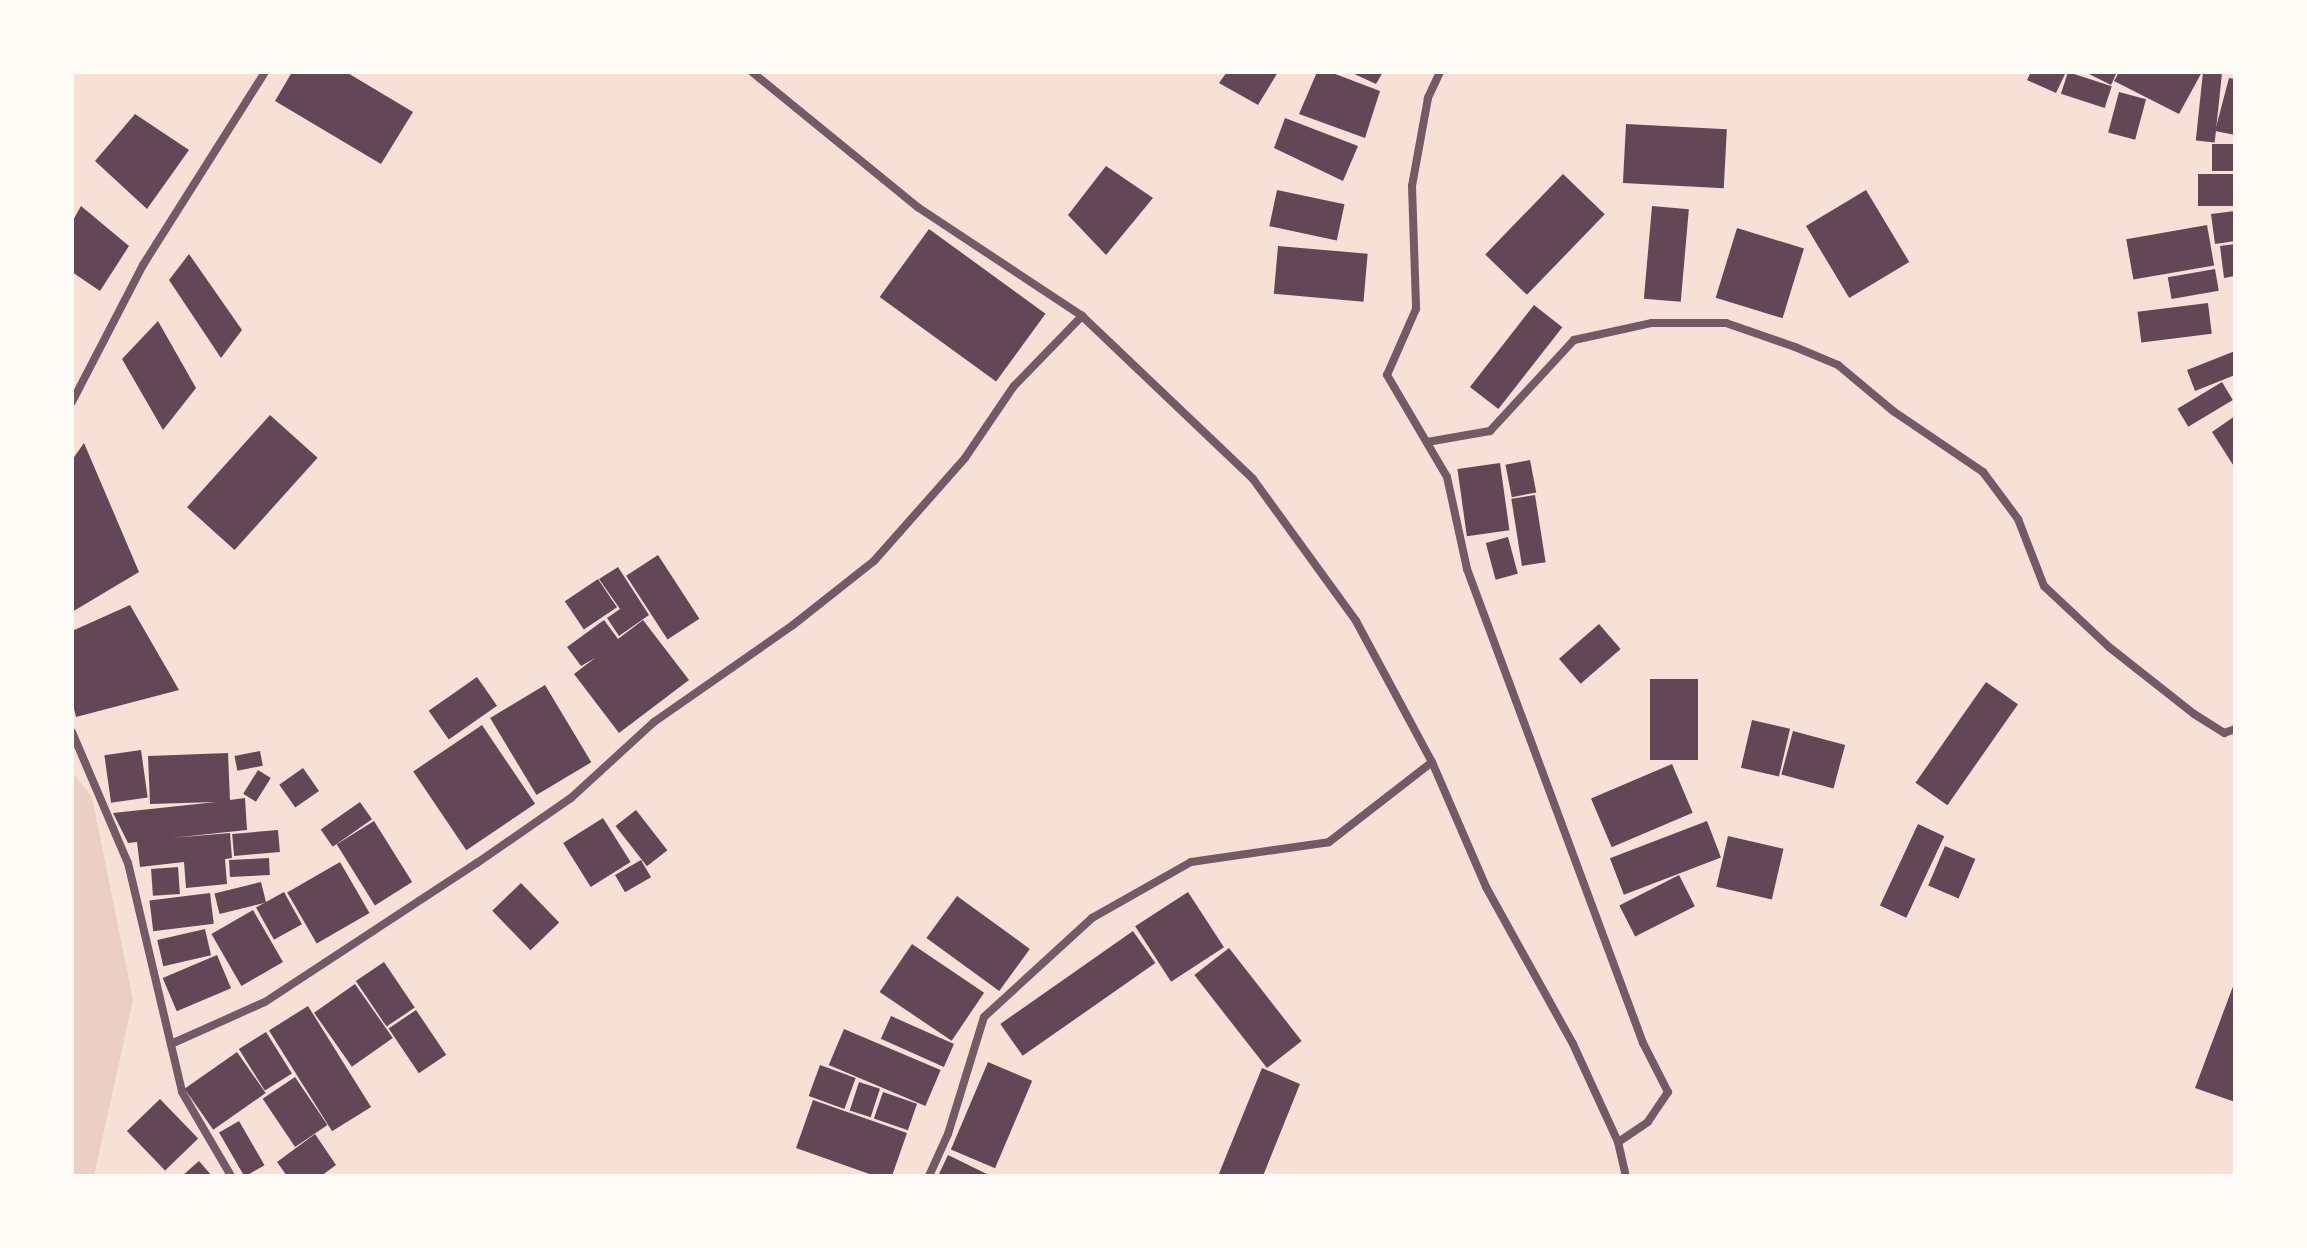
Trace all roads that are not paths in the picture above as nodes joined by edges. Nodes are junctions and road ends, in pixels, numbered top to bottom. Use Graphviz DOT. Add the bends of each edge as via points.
graph roads {
  1 [pos="265,72"];
  2 [pos="752,72"];
  3 [pos="1440,72"];
  4 [pos="1082,316"];
  5 [pos="72,402"];
  6 [pos="1427,442"];
  7 [pos="2235,729"];
  8 [pos="72,732"];
  9 [pos="1432,762"];
  10 [pos="171,1044"];
  11 [pos="1618,1142"];
  12 [pos="231,1176"];
  13 [pos="929,1176"];
  14 [pos="1626,1176"];
  1 -- 5 [label="street" via="143,265"];
  2 -- 4 [label="street" via="919,208"];
  3 -- 6 [label="street" via="1428,98 1412,186 1416,309 1387,375"];
  4 -- 9 [label="street" via="1253,479 1356,621"];
  4 -- 10 [label="street" via="1014,386 965,458 862,570 654,722 571,798 477,863 265,1002"];
  6 -- 7 [label="street" via="1490,431 1574,340 1652,323 1726,323 1795,347 1838,365 1893,411 1983,472 2018,519 2044,586 2109,647 2194,714 2224,733"];
  6 -- 11 [label="street" via="1447,477 1467,569 1565,835 1643,1043 1668,1092 1648,1122"];
  8 -- 10 [label="street" via="128,863"];
  9 -- 11 [label="street" via="1486,887 1573,1044"];
  9 -- 13 [label="street" via="1329,842 1191,862 1092,918 984,1017 948,1134"];
  10 -- 12 [label="street" via="182,1092"];
  11 -- 14 [label="street"];
}
